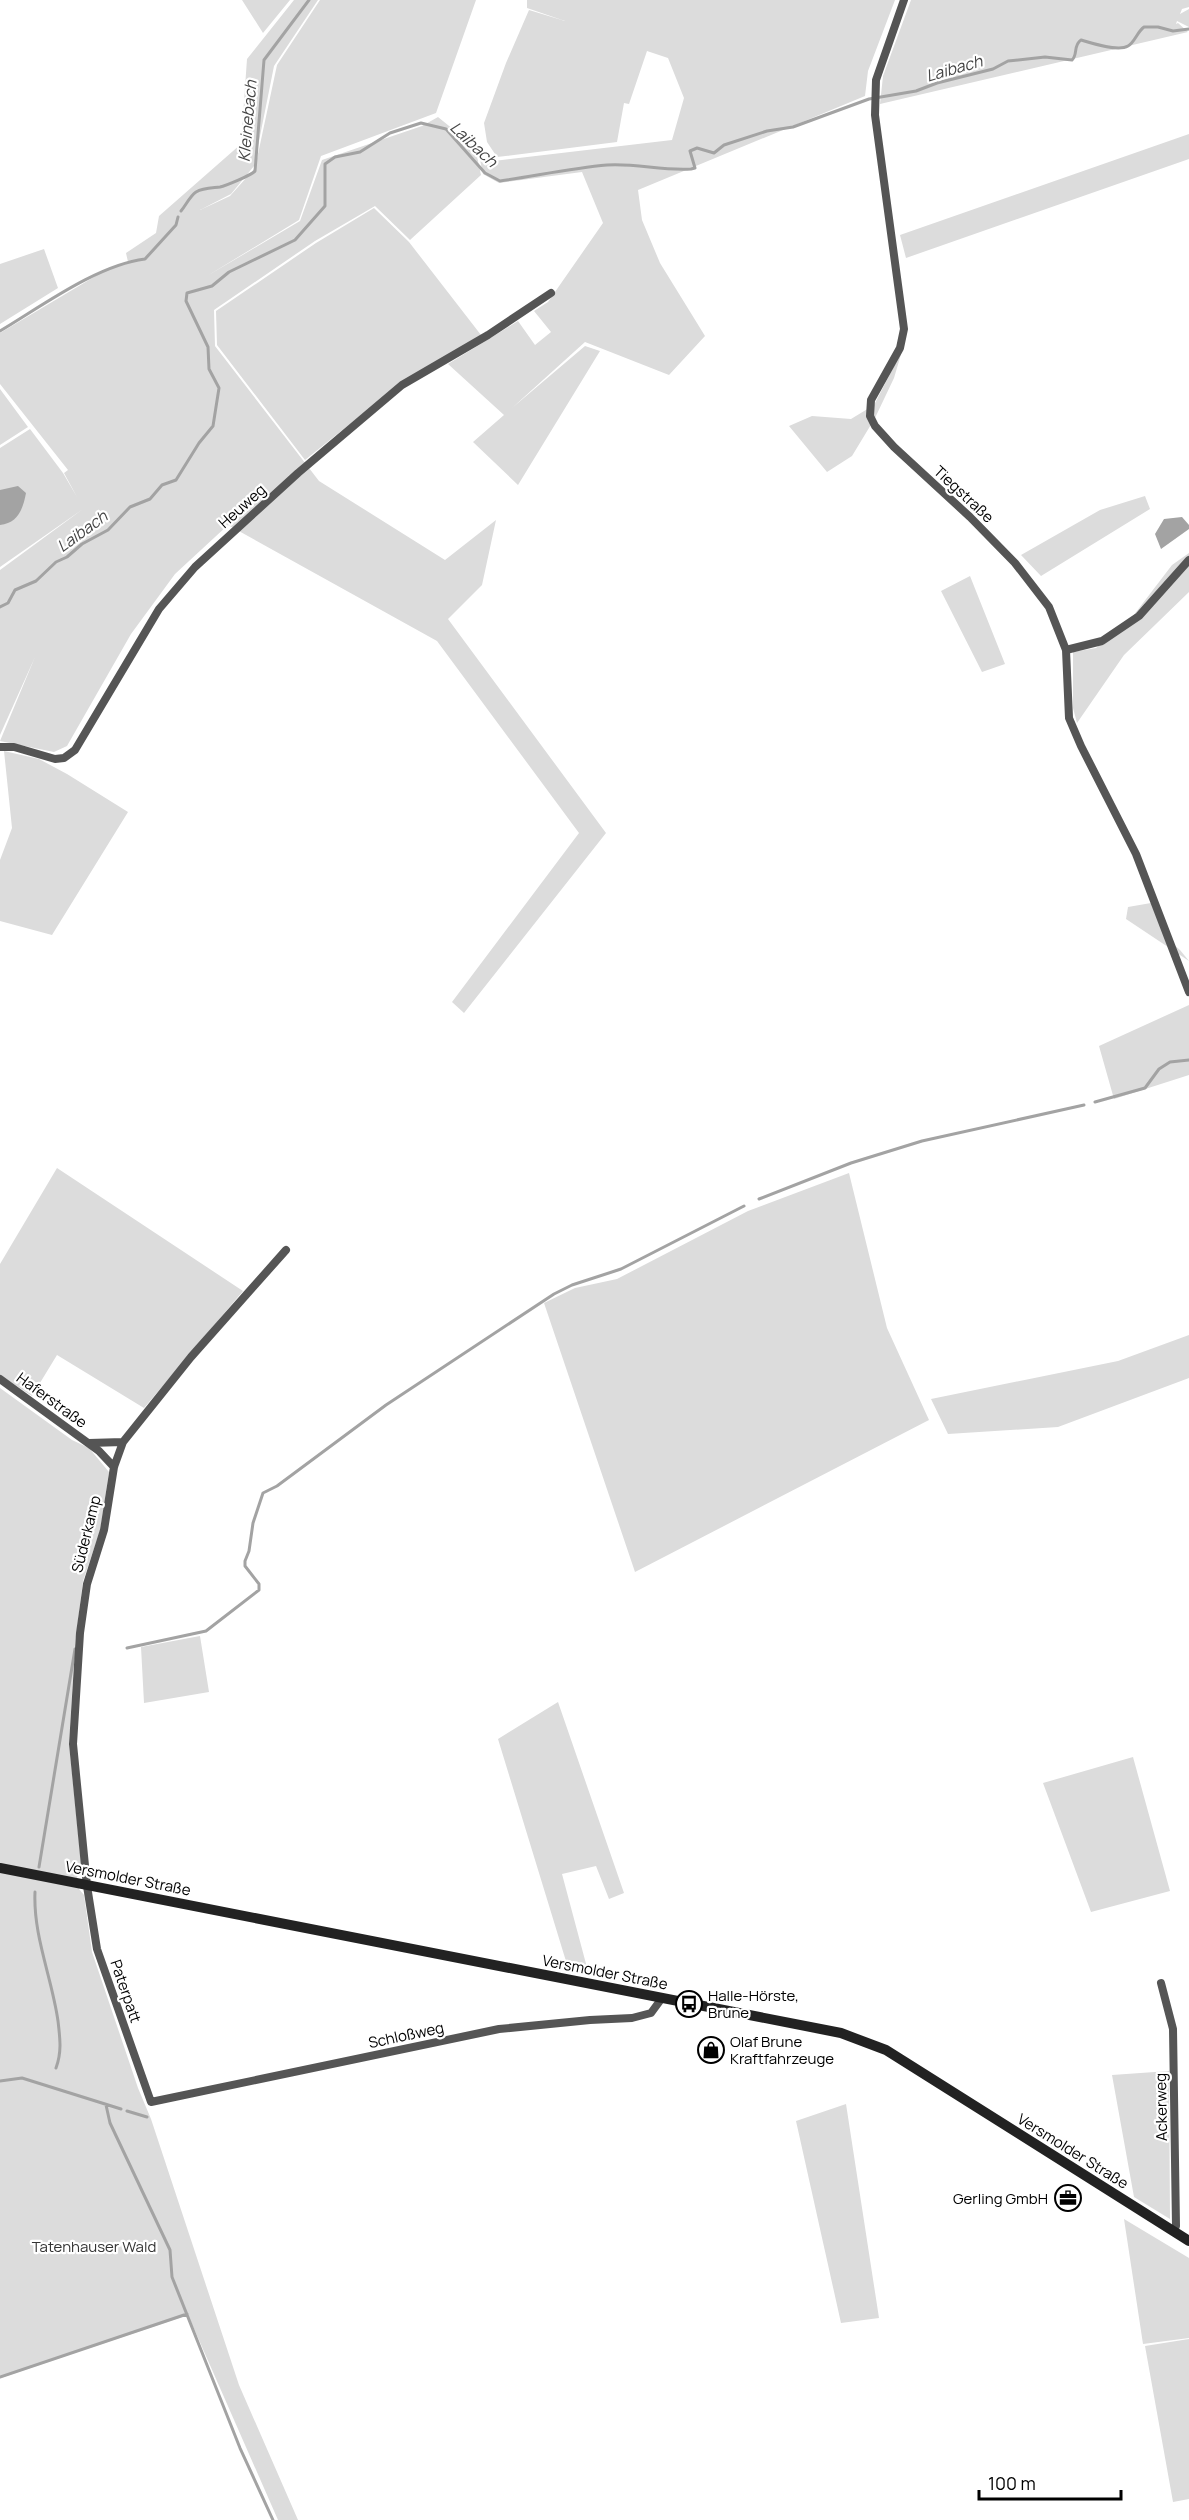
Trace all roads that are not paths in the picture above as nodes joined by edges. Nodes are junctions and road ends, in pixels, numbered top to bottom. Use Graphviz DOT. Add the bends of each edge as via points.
graph roads {
  1 [pos="904,0"];
  2 [pos="551,293"];
  3 [pos="1189,560"];
  4 [pos="1066,650"];
  5 [pos="0,747"];
  6 [pos="1189,992"];
  7 [pos="286,1250"];
  8 [pos="0,1379"];
  9 [pos="123,1442"];
  10 [pos="88,1443"];
  11 [pos="114,1467"];
  12 [pos="0,1868"];
  13 [pos="87,1886"];
  14 [pos="1161,1983"];
  15 [pos="662,1998"];
  16 [pos="151,2102"];
  17 [pos="1174,2231"];
  18 [pos="1189,2241"];
  1 -- 4 [label="street, Tiegstraße" via="876,80 875,115 904,328 900,348 871,400 870,416 894,447 1015,563 1049,607"];
  2 -- 5 [label="street, Heuweg" via="402,385 195,567 159,609 75,750 55,759"];
  3 -- 4 [label="street" via="1139,616 1102,640"];
  4 -- 6 [label="street, Tiegstraße" via="1069,718 1136,854"];
  7 -- 9 [label="street, Süderkamp" via="191,1357"];
  8 -- 10 [label="street, Haferstraße"];
  9 -- 10 [label="street, Haferstraße"];
  9 -- 11 [label="street, Süderkamp"];
  10 -- 11 [label="street, Haferstraße"];
  11 -- 13 [label="street, Süderkamp" via="104,1530 87,1584 77,1676 73,1744"];
  12 -- 13 [label="main road, Versmolder Straße"];
  13 -- 15 [label="main road, Versmolder Straße"];
  13 -- 16 [label="street, Paterpatt" via="97,1949"];
  14 -- 17 [label="street, Ackerweg" via="1173,2029"];
  15 -- 16 [label="street, Schloßweg" via="651,2013 632,2018 500,2029"];
  15 -- 17 [label="main road, Versmolder Straße" via="841,2033 886,2050"];
  17 -- 18 [label="main road, Versmolder Straße"];
}
